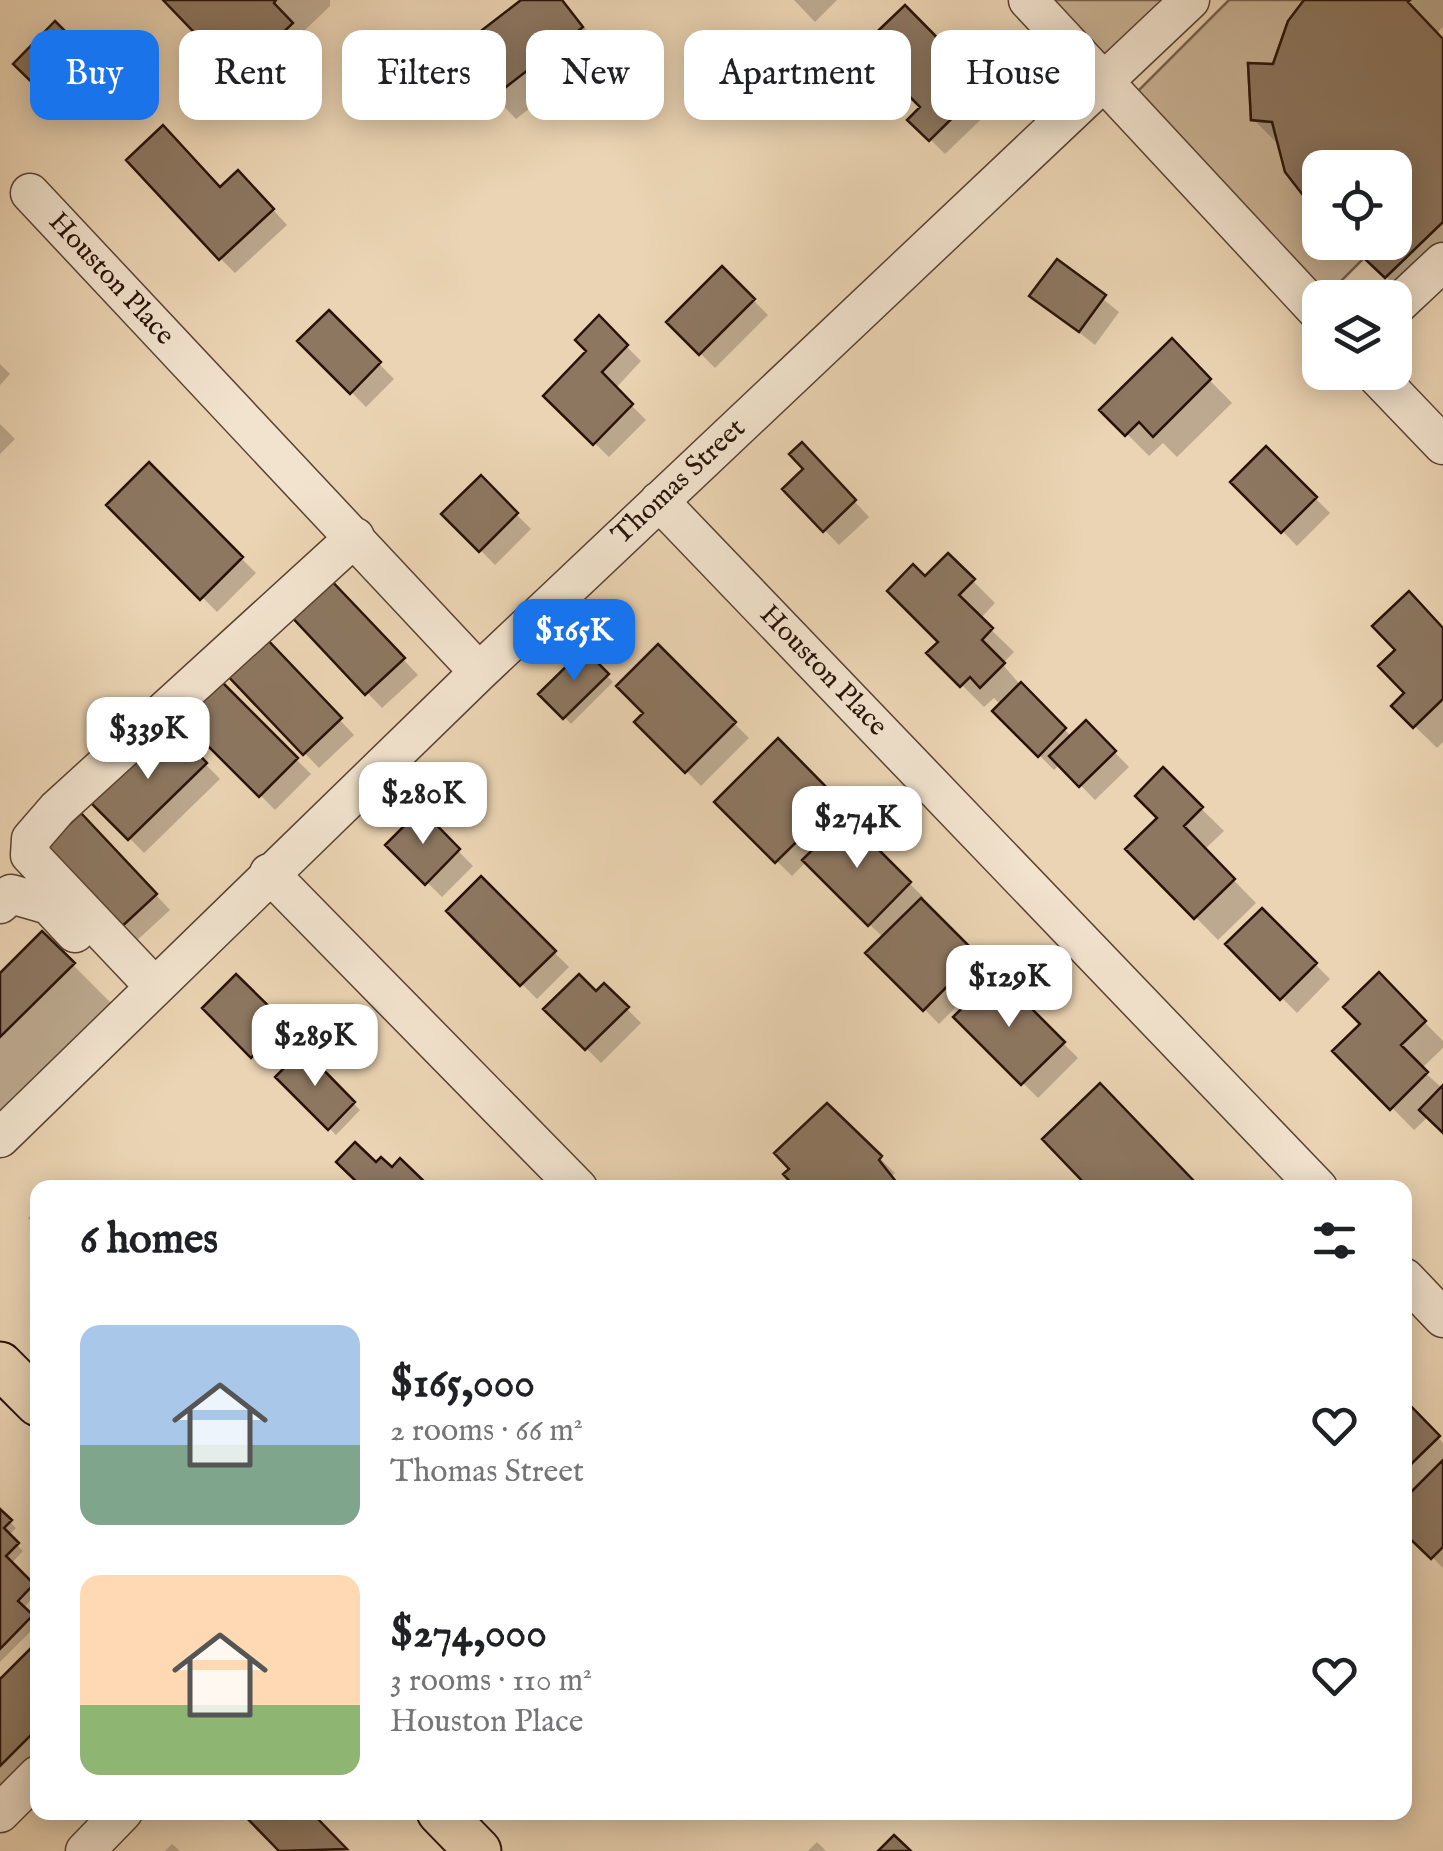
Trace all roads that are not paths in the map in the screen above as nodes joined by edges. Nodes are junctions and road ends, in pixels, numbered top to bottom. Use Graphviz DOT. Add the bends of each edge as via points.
graph roads {
  1 [pos="1028,0"];
  2 [pos="1190,0"];
  3 [pos="1105,82"];
  4 [pos="30,193"];
  5 [pos="1443,262"];
  6 [pos="1412,291"];
  7 [pos="1302,295"];
  8 [pos="1391,390"];
  9 [pos="1443,445"];
  10 [pos="659,501"];
  11 [pos="355,537"];
  12 [pos="479,672"];
  13 [pos="269,874"];
  14 [pos="0,904"];
  15 [pos="146,994"];
  16 [pos="0,1138"];
  17 [pos="570,1180"];
  18 [pos="1310,1180"];
  19 [pos="1412,1285"];
  20 [pos="1443,1318"];
  21 [pos="0,1365"];
  22 [pos="30,1395"];
  23 [pos="30,1783"];
  24 [pos="0,1813"];
  25 [pos="115,1820"];
  26 [pos="448,1820"];
  27 [pos="85,1851"];
  28 [pos="478,1851"];
  1 -- 3 [label="street"];
  2 -- 3 [label="street, Thomas Street"];
  3 -- 7 [label="street"];
  3 -- 10 [label="street, Thomas Street"];
  4 -- 11 [label="street, Houston Place"];
  5 -- 6 [label="street"];
  8 -- 9 [label="street"];
  10 -- 12 [label="street, Thomas Street"];
  10 -- 18 [label="street, Houston Place"];
  11 -- 12 [label="street, Houston Place"];
  11 -- 15 [label="street" via="31,840 30,855"];
  12 -- 13 [label="street, Thomas Street"];
  13 -- 15 [label="street, Thomas Street"];
  13 -- 17 [label="street"];
  14 -- 15 [label="street" via="11,894 49,905"];
  15 -- 16 [label="street, Thomas Street"];
  19 -- 20 [label="street"];
  21 -- 22 [label="main road"];
  23 -- 24 [label="street"];
  25 -- 27 [label="street"];
  26 -- 28 [label="main road"];
}
